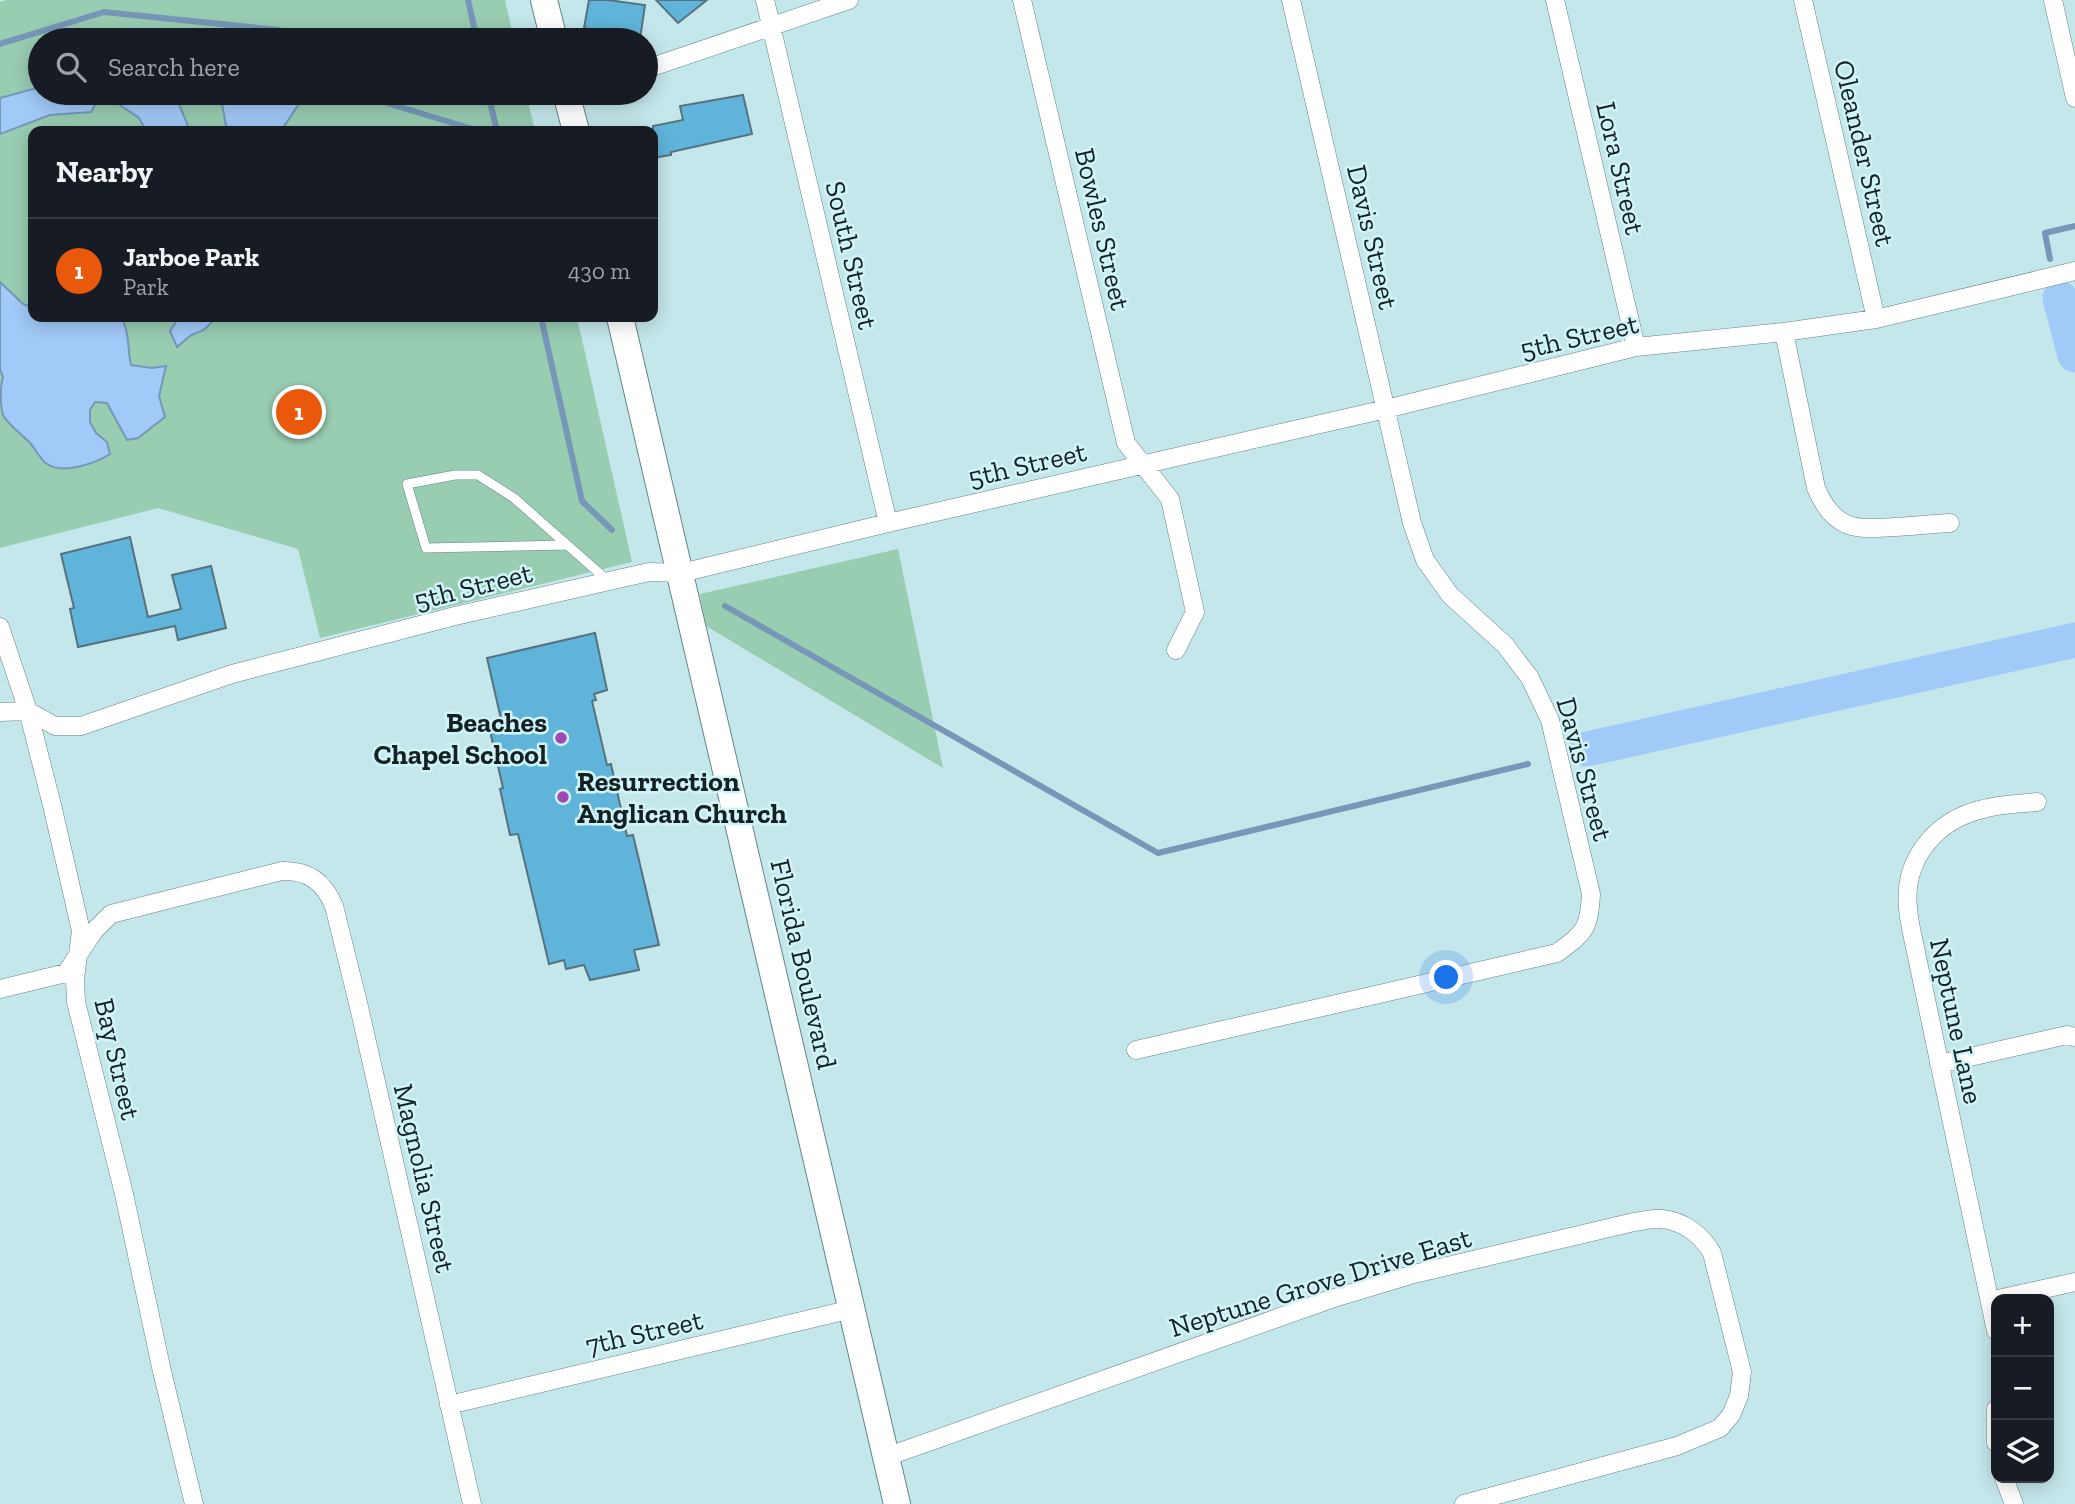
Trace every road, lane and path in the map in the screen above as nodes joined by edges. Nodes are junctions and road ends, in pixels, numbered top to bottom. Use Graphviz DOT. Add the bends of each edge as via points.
graph roads {
  1 [pos="544,0"];
  2 [pos="765,0"];
  3 [pos="849,0"];
  4 [pos="1021,0"];
  5 [pos="1291,0"];
  6 [pos="1555,0"];
  7 [pos="1803,0"];
  8 [pos="2053,0"];
  9 [pos="771,26"];
  10 [pos="551,28"];
  11 [pos="658,65"];
  12 [pos="2075,98"];
  13 [pos="572,105"];
  14 [pos="575,126"];
  15 [pos="2075,271"];
  16 [pos="1876,319"];
  17 [pos="621,322"];
  18 [pos="1784,332"];
  19 [pos="1636,347"];
  20 [pos="1387,409"];
  21 [pos="1144,465"];
  22 [pos="888,523"];
  23 [pos="1950,523"];
  24 [pos="567,545"];
  25 [pos="681,573"];
  26 [pos="608,581"];
  27 [pos="0,627"];
  28 [pos="1176,650"];
  29 [pos="28,710"];
  30 [pos="0,712"];
  31 [pos="2037,802"];
  32 [pos="78,955"];
  33 [pos="0,989"];
  34 [pos="2075,1037"];
  35 [pos="1136,1050"];
  36 [pos="1938,1064"];
  37 [pos="2075,1282"];
  38 [pos="1994,1294"];
  39 [pos="2022,1294"];
  40 [pos="852,1309"];
  41 [pos="449,1405"];
  42 [pos="886,1457"];
  43 [pos="2006,1483"];
  44 [pos="194,1504"];
  45 [pos="472,1504"];
  46 [pos="897,1504"];
  47 [pos="1464,1504"];
  48 [pos="2014,1504"];
  1 -- 10 [label="street"];
  2 -- 9 [label="street, South Street"];
  3 -- 9 [label="street"];
  4 -- 21 [label="street, Bowles Street" via="1126,443"];
  5 -- 20 [label="street, Davis Street"];
  6 -- 19 [label="street, Lora Street"];
  7 -- 16 [label="street, Oleander Street"];
  8 -- 12 [label="street"];
  9 -- 11 [label="street"];
  9 -- 22 [label="street, South Street"];
  13 -- 14 [label="street"];
  15 -- 16 [label="street, 5th Street"];
  16 -- 18 [label="street, 5th Street"];
  17 -- 25 [label="street, Florida Boulevard"];
  18 -- 19 [label="street, 5th Street"];
  18 -- 23 [label="street" via="1816,488 1824,506 1855,528"];
  19 -- 20 [label="street, 5th Street"];
  20 -- 21 [label="street, 5th Street"];
  20 -- 35 [label="street, Davis Street" via="1424,560 1450,595 1505,645 1530,678 1550,720 1591,894 1590,916 1581,935 1556,953"];
  21 -- 22 [label="street, 5th Street"];
  21 -- 28 [label="street, Bowles Street" via="1170,499 1195,612"];
  22 -- 25 [label="street, 5th Street"];
  24 -- 24 [label="lane" via="514,498 478,475 407,484 426,548"];
  24 -- 26 [label="lane"];
  25 -- 26 [label="street, 5th Street" via="649,572"];
  25 -- 40 [label="street, Florida Boulevard"];
  26 -- 29 [label="street, 5th Street" via="232,674 81,726 55,726"];
  27 -- 29 [label="street, Bay Street"];
  29 -- 30 [label="street"];
  29 -- 32 [label="street, Bay Street" via="80,932"];
  31 -- 36 [label="street, Neptune Lane" via="1985,808 1958,817 1928,841 1915,861 1908,907"];
  32 -- 33 [label="street" via="66,973"];
  32 -- 41 [label="street, Magnolia Street" via="111,914 282,871 307,874 328,892"];
  32 -- 44 [label="street, Bay Street" via="76,1002"];
  34 -- 36 [label="street" via="2067,1035"];
  36 -- 38 [label="street, Neptune Lane"];
  37 -- 39 [label="street"];
  40 -- 41 [label="street, 7th Street"];
  40 -- 42 [label="street, Florida Boulevard"];
  41 -- 45 [label="street, Magnolia Street"];
  42 -- 46 [label="street, Florida Boulevard"];
  42 -- 47 [label="street, Neptune Grove Drive East" via="1414,1274 1634,1222 1661,1219 1697,1233 1712,1253 1742,1372 1731,1415 1720,1428 1677,1446"];
  43 -- 48 [label="street"];
}
